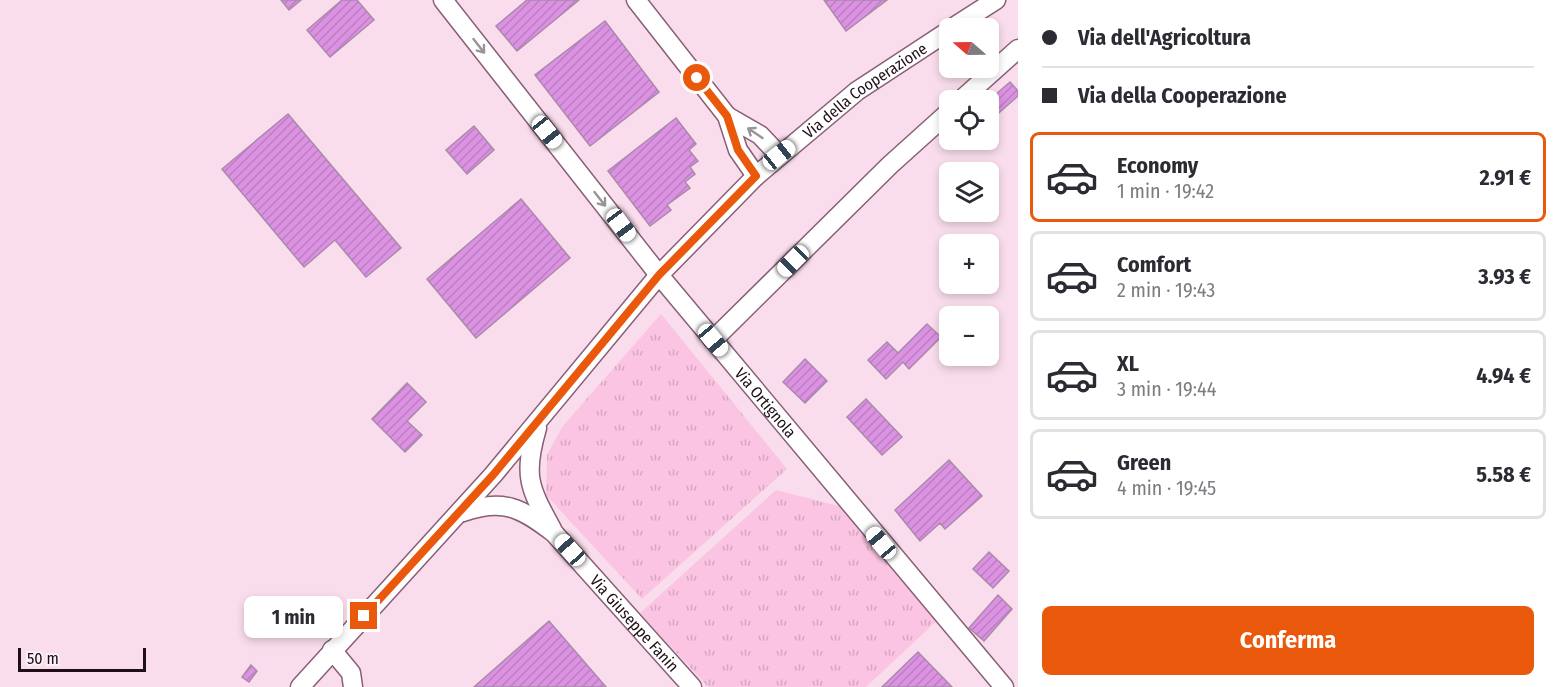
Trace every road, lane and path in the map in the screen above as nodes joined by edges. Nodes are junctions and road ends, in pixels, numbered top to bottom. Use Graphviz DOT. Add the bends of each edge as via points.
graph roads {
  1 [pos="442,0"];
  2 [pos="636,0"];
  3 [pos="996,0"];
  4 [pos="968,18"];
  5 [pos="939,37"];
  6 [pos="1018,49"];
  7 [pos="972,90"];
  8 [pos="727,116"];
  9 [pos="939,121"];
  10 [pos="779,155"];
  11 [pos="756,176"];
  12 [pos="659,275"];
  13 [pos="713,340"];
  14 [pos="538,423"];
  15 [pos="496,471"];
  16 [pos="530,488"];
  17 [pos="511,507"];
  18 [pos="460,513"];
  19 [pos="554,533"];
  20 [pos="332,650"];
  21 [pos="300,687"];
  22 [pos="353,687"];
  23 [pos="692,687"];
  24 [pos="1004,687"];
  1 -- 12 [label="street, Via Ortignola, one-way"];
  2 -- 8 [label="street"];
  3 -- 4 [label="street, Via della Cooperazione"];
  5 -- 10 [label="street, Via della Cooperazione" via="857,91"];
  6 -- 7 [label="street"];
  10 -- 8 [label="street, one-way" via="760,135"];
  8 -- 11 [label="street" via="738,150"];
  9 -- 13 [label="street"];
  10 -- 11 [label="street, Via della Cooperazione"];
  11 -- 12 [label="street, Via della Cooperazione"];
  12 -- 13 [label="street, Via Ortignola"];
  12 -- 14 [label="street, Via della Cooperazione"];
  13 -- 24 [label="street, Via Ortignola"];
  14 -- 15 [label="street, Via della Cooperazione"];
  14 -- 16 [label="street, Via Giuseppe Fanin" via="528,457"];
  15 -- 16 [label="street, Via Giuseppe Fanin" via="523,479"];
  15 -- 17 [label="street" via="504,502"];
  15 -- 18 [label="street, Via della Cooperazione"];
  16 -- 19 [label="street, Via Giuseppe Fanin"];
  17 -- 18 [label="street, Via Giuseppe Fanin" via="486,504"];
  17 -- 19 [label="street, Via Giuseppe Fanin" via="535,518"];
  18 -- 20 [label="street, Via della Cooperazione"];
  19 -- 23 [label="street, Via Giuseppe Fanin"];
  20 -- 21 [label="street, Via della Cooperazione"];
  20 -- 22 [label="street" via="351,673"];
}
